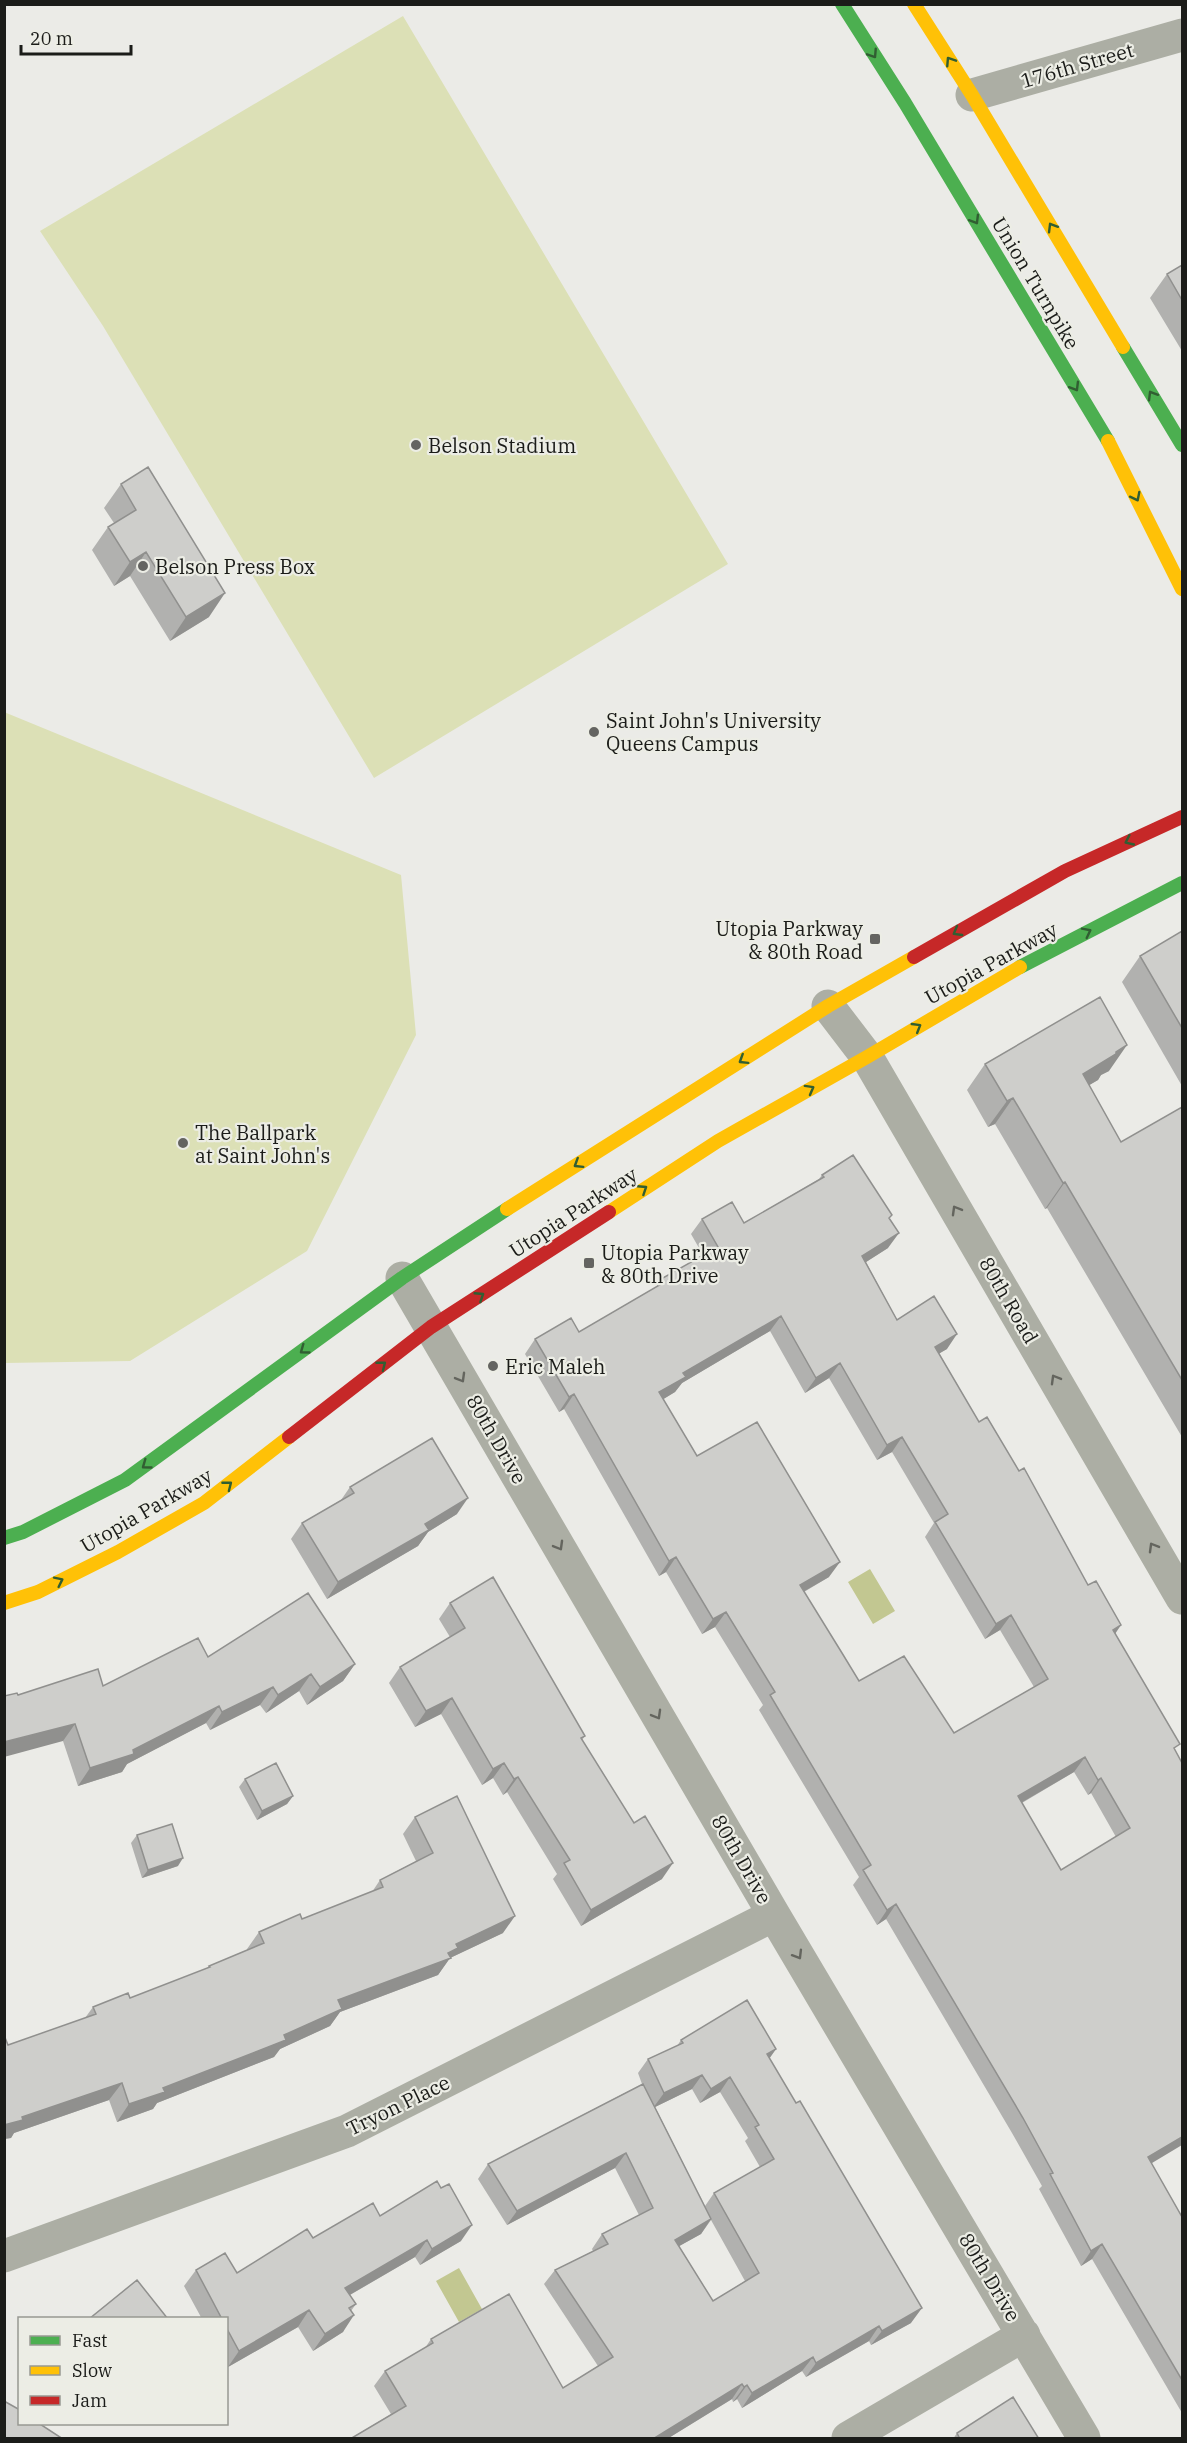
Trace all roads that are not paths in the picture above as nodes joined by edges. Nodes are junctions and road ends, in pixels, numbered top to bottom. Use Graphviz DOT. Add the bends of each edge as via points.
graph roads {
  1 [pos="842,4"];
  2 [pos="914,4"];
  3 [pos="1182,35"];
  4 [pos="972,95"];
  5 [pos="1182,445"];
  6 [pos="1182,589"];
  7 [pos="1182,817"];
  8 [pos="1182,883"];
  9 [pos="828,1006"];
  10 [pos="867,1057"];
  11 [pos="402,1278"];
  12 [pos="431,1327"];
  13 [pos="4,1538"];
  14 [pos="1182,1598"];
  15 [pos="4,1603"];
  16 [pos="774,1915"];
  17 [pos="4,2256"];
  18 [pos="1024,2335"];
  19 [pos="848,2439"];
  20 [pos="1084,2439"];
  1 -- 6 [label="main road, Union Turnpike, one-way" via="1110,444"];
  4 -- 2 [label="main road, one-way"];
  3 -- 4 [label="street, 176th Street"];
  5 -- 4 [label="main road, one-way"];
  7 -- 9 [label="main road, Utopia Parkway, one-way" via="1065,871"];
  10 -- 8 [label="main road, Utopia Parkway, one-way" via="1004,975"];
  9 -- 10 [label="street, 80th Road"];
  9 -- 11 [label="main road, Utopia Parkway, one-way"];
  12 -- 10 [label="main road, Utopia Parkway, one-way" via="718,1141"];
  14 -- 10 [label="street, 80th Road, one-way"];
  11 -- 12 [label="street, 80th Drive"];
  11 -- 13 [label="main road, Utopia Parkway, one-way" via="125,1480"];
  15 -- 12 [label="main road, Utopia Parkway, one-way" via="38,1592 204,1503"];
  12 -- 16 [label="street, 80th Drive, one-way"];
  16 -- 17 [label="street, Tryon Place" via="347,2131"];
  16 -- 18 [label="street, 80th Drive, one-way"];
  18 -- 19 [label="street"];
  18 -- 20 [label="street, 80th Drive"];
}
